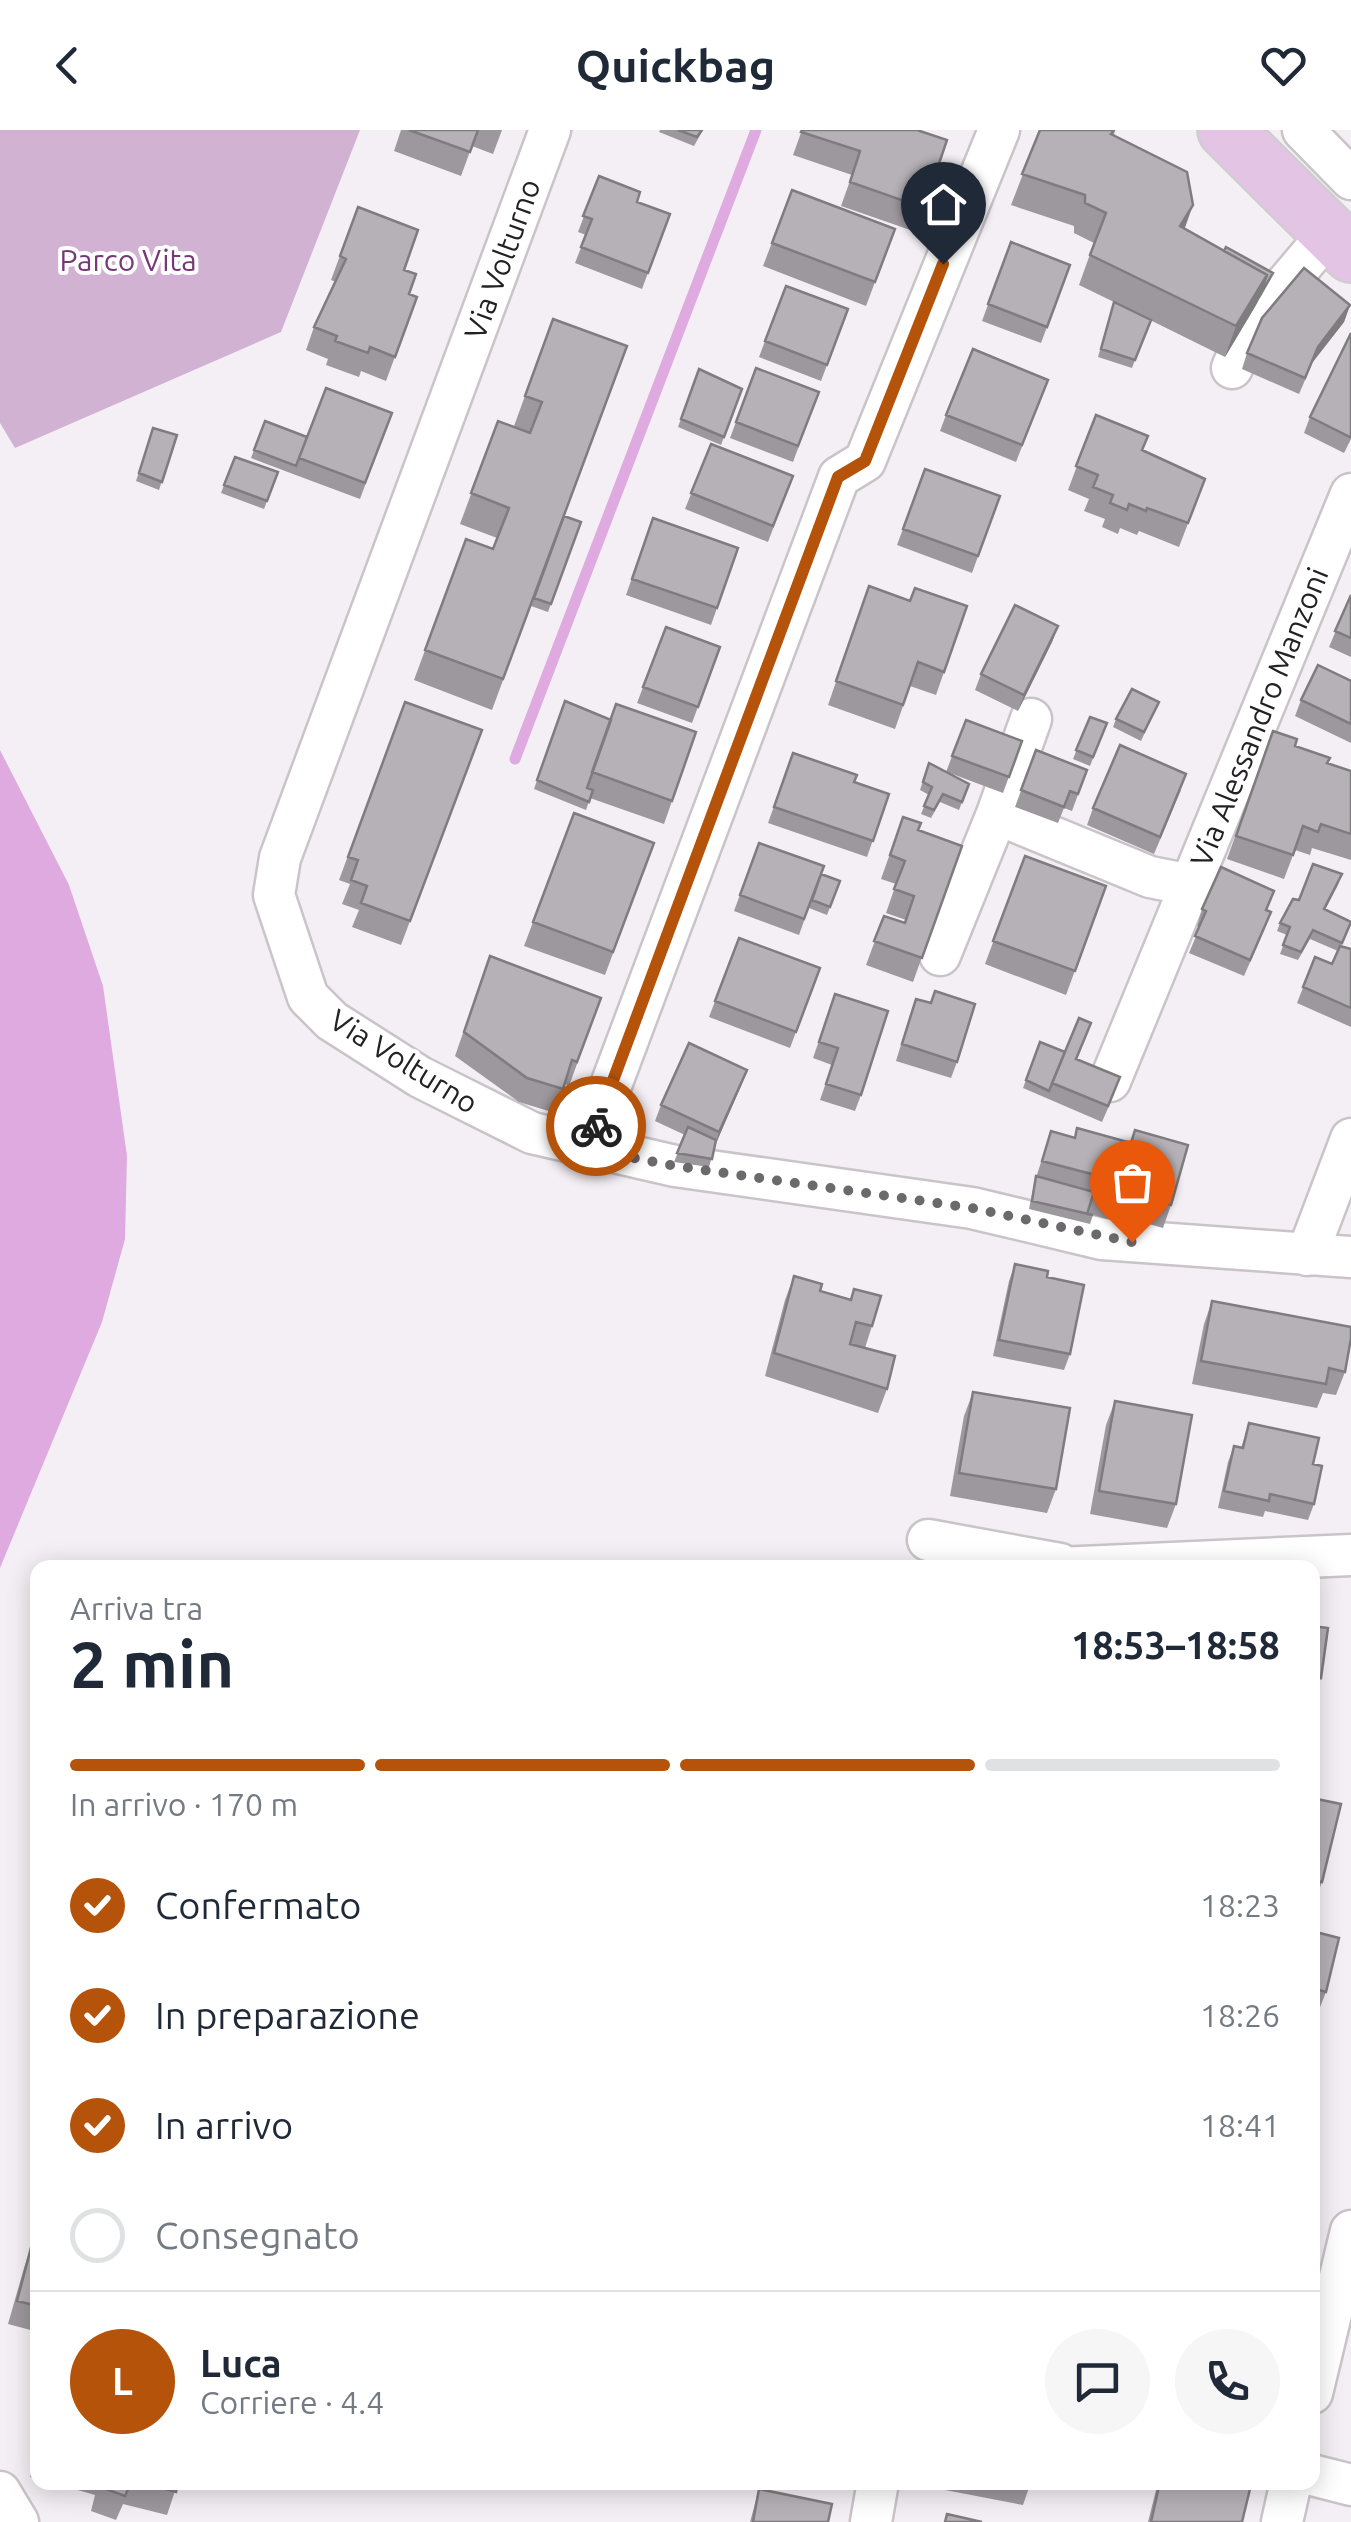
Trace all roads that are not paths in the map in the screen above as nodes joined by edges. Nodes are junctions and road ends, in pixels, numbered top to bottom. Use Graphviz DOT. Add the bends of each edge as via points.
graph roads {
  1 [pos="550,130"];
  2 [pos="1000,130"];
  3 [pos="1226,130"];
  4 [pos="1303,130"];
  5 [pos="1345,162"];
  6 [pos="1340,243"];
  7 [pos="1232,368"];
  8 [pos="1351,494"];
  9 [pos="1032,719"];
  10 [pos="997,814"];
  11 [pos="1190,885"];
  12 [pos="940,955"];
  13 [pos="1110,1081"];
  14 [pos="1351,1139"];
  15 [pos="588,1149"];
  16 [pos="1307,1255"];
  17 [pos="1351,1258"];
  18 [pos="928,1540"];
  19 [pos="1351,1555"];
  20 [pos="1029,1560"];
  21 [pos="1218,1560"];
  22 [pos="1351,2231"];
  23 [pos="1320,2360"];
  24 [pos="1320,2477"];
  25 [pos="1351,2484"];
  26 [pos="876,2490"];
  27 [pos="1289,2490"];
  28 [pos="0,2492"];
  29 [pos="18,2522"];
  30 [pos="870,2522"];
  31 [pos="1282,2522"];
  1 -- 15 [label="street, Via Volturno" via="280,858 274,895 308,997 332,1020 481,1110"];
  2 -- 15 [label="street" via="865,461 838,477"];
  3 -- 6 [label="main road"];
  4 -- 5 [label="street"];
  6 -- 7 [label="street" via="1251,325"];
  8 -- 11 [label="street, Via Alessandro Manzoni"];
  9 -- 10 [label="street"];
  10 -- 11 [label="street, Via Alessandro Manzoni" via="1150,877"];
  10 -- 12 [label="street"];
  11 -- 13 [label="street, Via Alessandro Manzoni"];
  14 -- 16 [label="street"];
  15 -- 16 [label="street, Via Volturno" via="972,1208 1102,1239"];
  16 -- 17 [label="street, Via Volturno"];
  18 -- 20 [label="street"];
  19 -- 21 [label="street"];
  22 -- 23 [label="street"];
  24 -- 25 [label="street"];
  26 -- 30 [label="street"];
  27 -- 31 [label="street"];
  28 -- 29 [label="street"];
}
